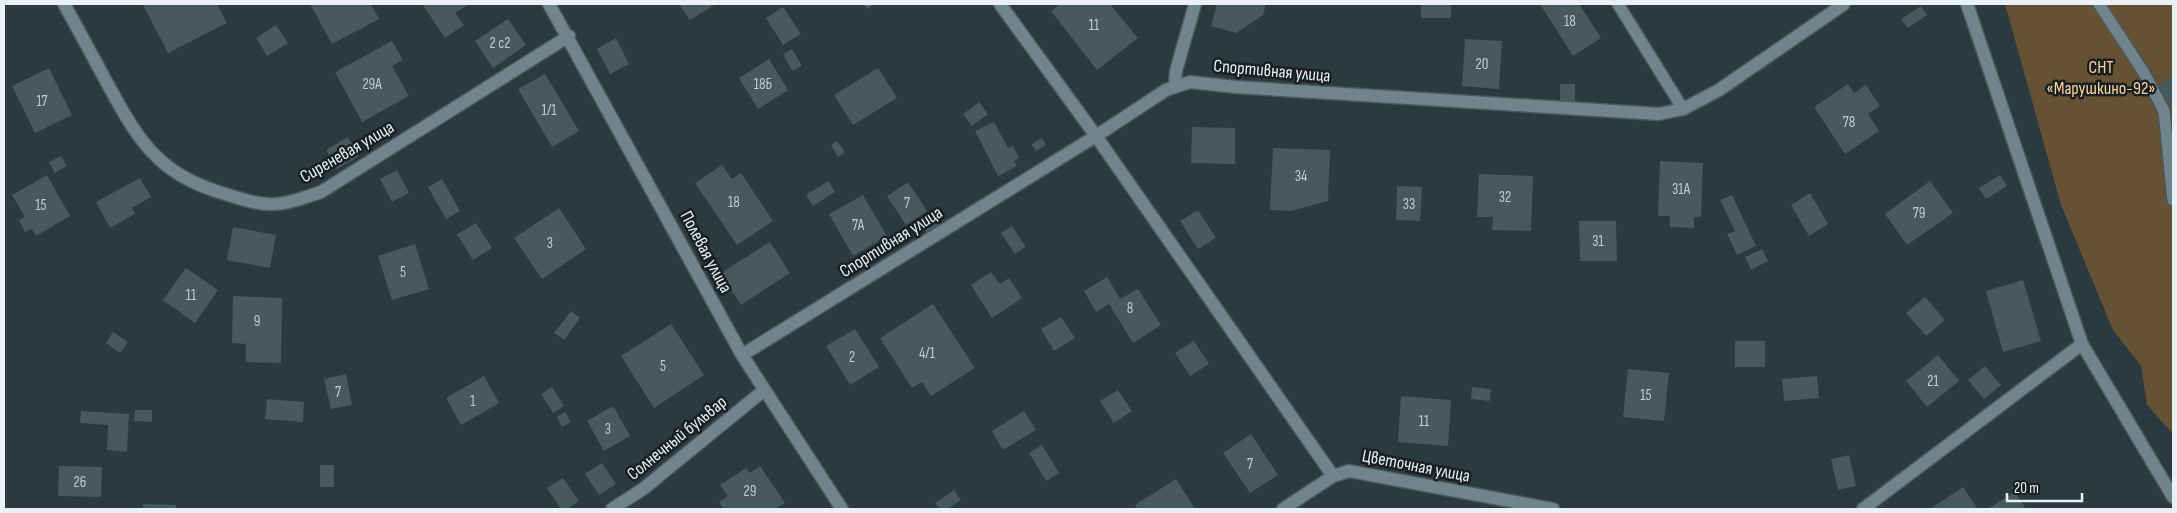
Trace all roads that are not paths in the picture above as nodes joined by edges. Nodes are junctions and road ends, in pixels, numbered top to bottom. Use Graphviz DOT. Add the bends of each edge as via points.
graph roads {
  1 [pos="64,4"];
  2 [pos="1000,4"];
  3 [pos="1195,4"];
  4 [pos="1618,4"];
  5 [pos="1844,4"];
  6 [pos="1967,4"];
  7 [pos="2099,4"];
  8 [pos="551,5"];
  9 [pos="569,36"];
  10 [pos="1175,87"];
  11 [pos="1683,108"];
  12 [pos="1096,136"];
  13 [pos="2173,200"];
  14 [pos="2082,344"];
  15 [pos="742,355"];
  16 [pos="764,391"];
  17 [pos="1333,476"];
  18 [pos="2173,497"];
  19 [pos="612,509"];
  20 [pos="842,509"];
  21 [pos="1283,509"];
  22 [pos="1553,509"];
  23 [pos="1863,509"];
  1 -- 9 [label="street, Сиреневая улица" via="121,107 140,138 159,159 185,179 209,189 254,204 275,206 321,192"];
  2 -- 12 [label="street"];
  3 -- 10 [label="street" via="1176,71"];
  4 -- 11 [label="lane"];
  5 -- 11 [label="street, Спортивная улица" via="1719,90"];
  6 -- 14 [label="street"];
  7 -- 13 [label="lane" via="2144,73 2164,111"];
  8 -- 9 [label="street, Полевая улица"];
  9 -- 15 [label="street, Полевая улица"];
  10 -- 11 [label="street, Спортивная улица" via="1190,82 1643,114"];
  10 -- 12 [label="street, Спортивная улица"];
  12 -- 15 [label="street, Спортивная улица"];
  12 -- 17 [label="street"];
  14 -- 18 [label="street"];
  14 -- 23 [label="street"];
  15 -- 16 [label="street, Полевая улица"];
  16 -- 19 [label="street, Солнечный бульвар" via="642,489"];
  16 -- 20 [label="street, Полевая улица"];
  17 -- 21 [label="street, Цветочная улица"];
  17 -- 22 [label="street, Цветочная улица" via="1349,471"];
}
